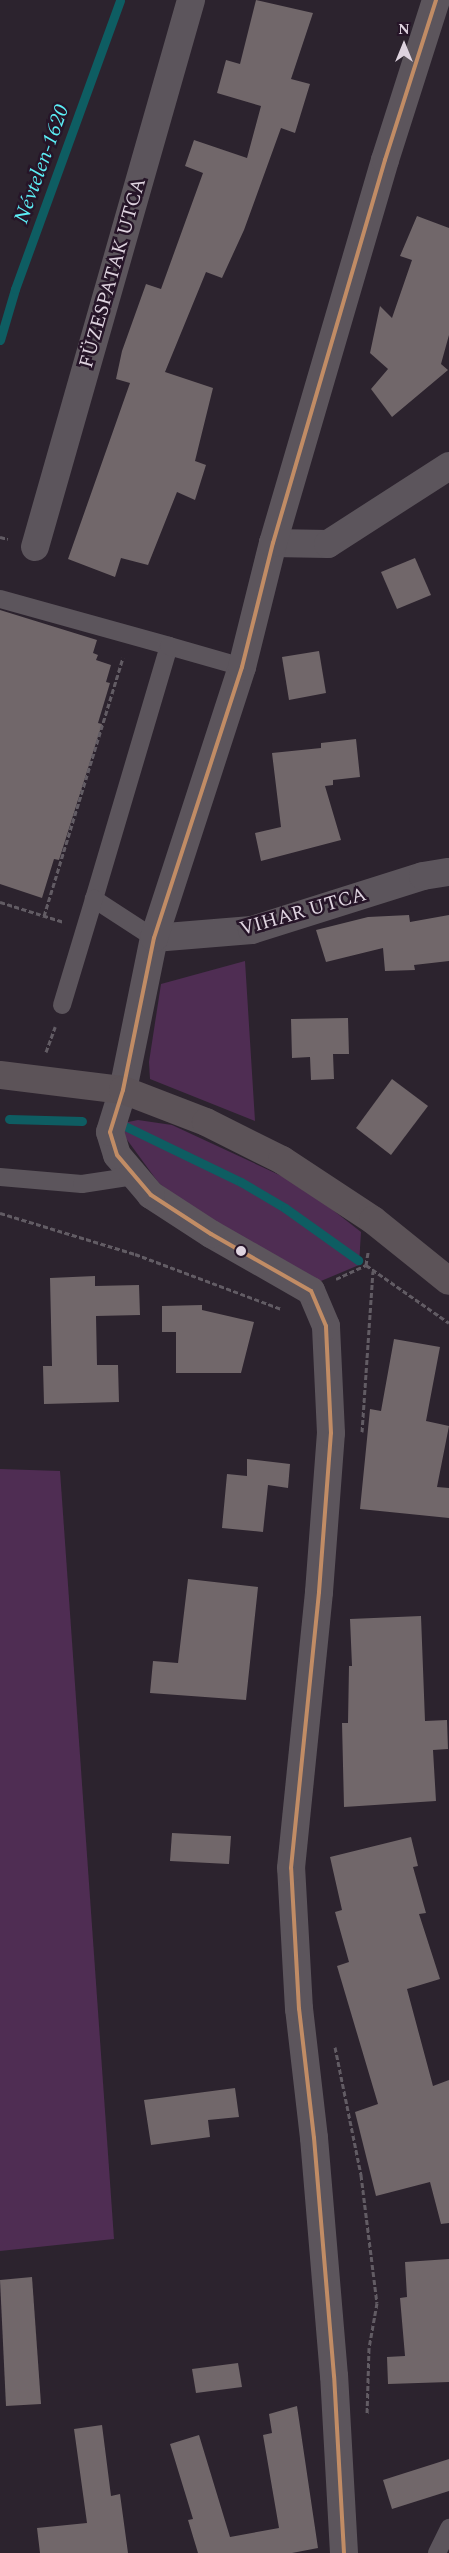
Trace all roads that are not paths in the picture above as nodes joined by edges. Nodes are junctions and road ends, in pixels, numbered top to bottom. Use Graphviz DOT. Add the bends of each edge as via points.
graph roads {
  1 [pos="191,0"];
  2 [pos="436,0"];
  3 [pos="449,466"];
  4 [pos="272,543"];
  5 [pos="35,547"];
  6 [pos="0,599"];
  7 [pos="169,646"];
  8 [pos="242,667"];
  9 [pos="449,872"];
  10 [pos="94,899"];
  11 [pos="154,938"];
  12 [pos="62,1005"];
  13 [pos="0,1075"];
  14 [pos="123,1090"];
  15 [pos="135,1176"];
  16 [pos="0,1177"];
  17 [pos="449,1281"];
  18 [pos="449,2528"];
  19 [pos="344,2553"];
  20 [pos="436,2553"];
  1 -- 5 [label="street, FÜZESPATAK UTCA"];
  2 -- 4 [label="street" via="385,160"];
  3 -- 4 [label="street" via="328,544"];
  4 -- 8 [label="street"];
  6 -- 7 [label="lane"];
  7 -- 8 [label="lane"];
  7 -- 10 [label="lane"];
  8 -- 11 [label="street"];
  9 -- 11 [label="street, VIHAR UTCA" via="423,876 252,930"];
  10 -- 11 [label="lane"];
  10 -- 12 [label="lane"];
  11 -- 14 [label="street"];
  13 -- 14 [label="main road"];
  14 -- 15 [label="street" via="110,1132 117,1155"];
  14 -- 17 [label="main road" via="206,1122 282,1160 373,1220"];
  15 -- 16 [label="lane" via="82,1184"];
  15 -- 19 [label="street" via="151,1195 311,1291 326,1326 331,1433 319,1592 291,1868 299,2009 314,2138 334,2376"];
  18 -- 20 [label="lane"];
}
